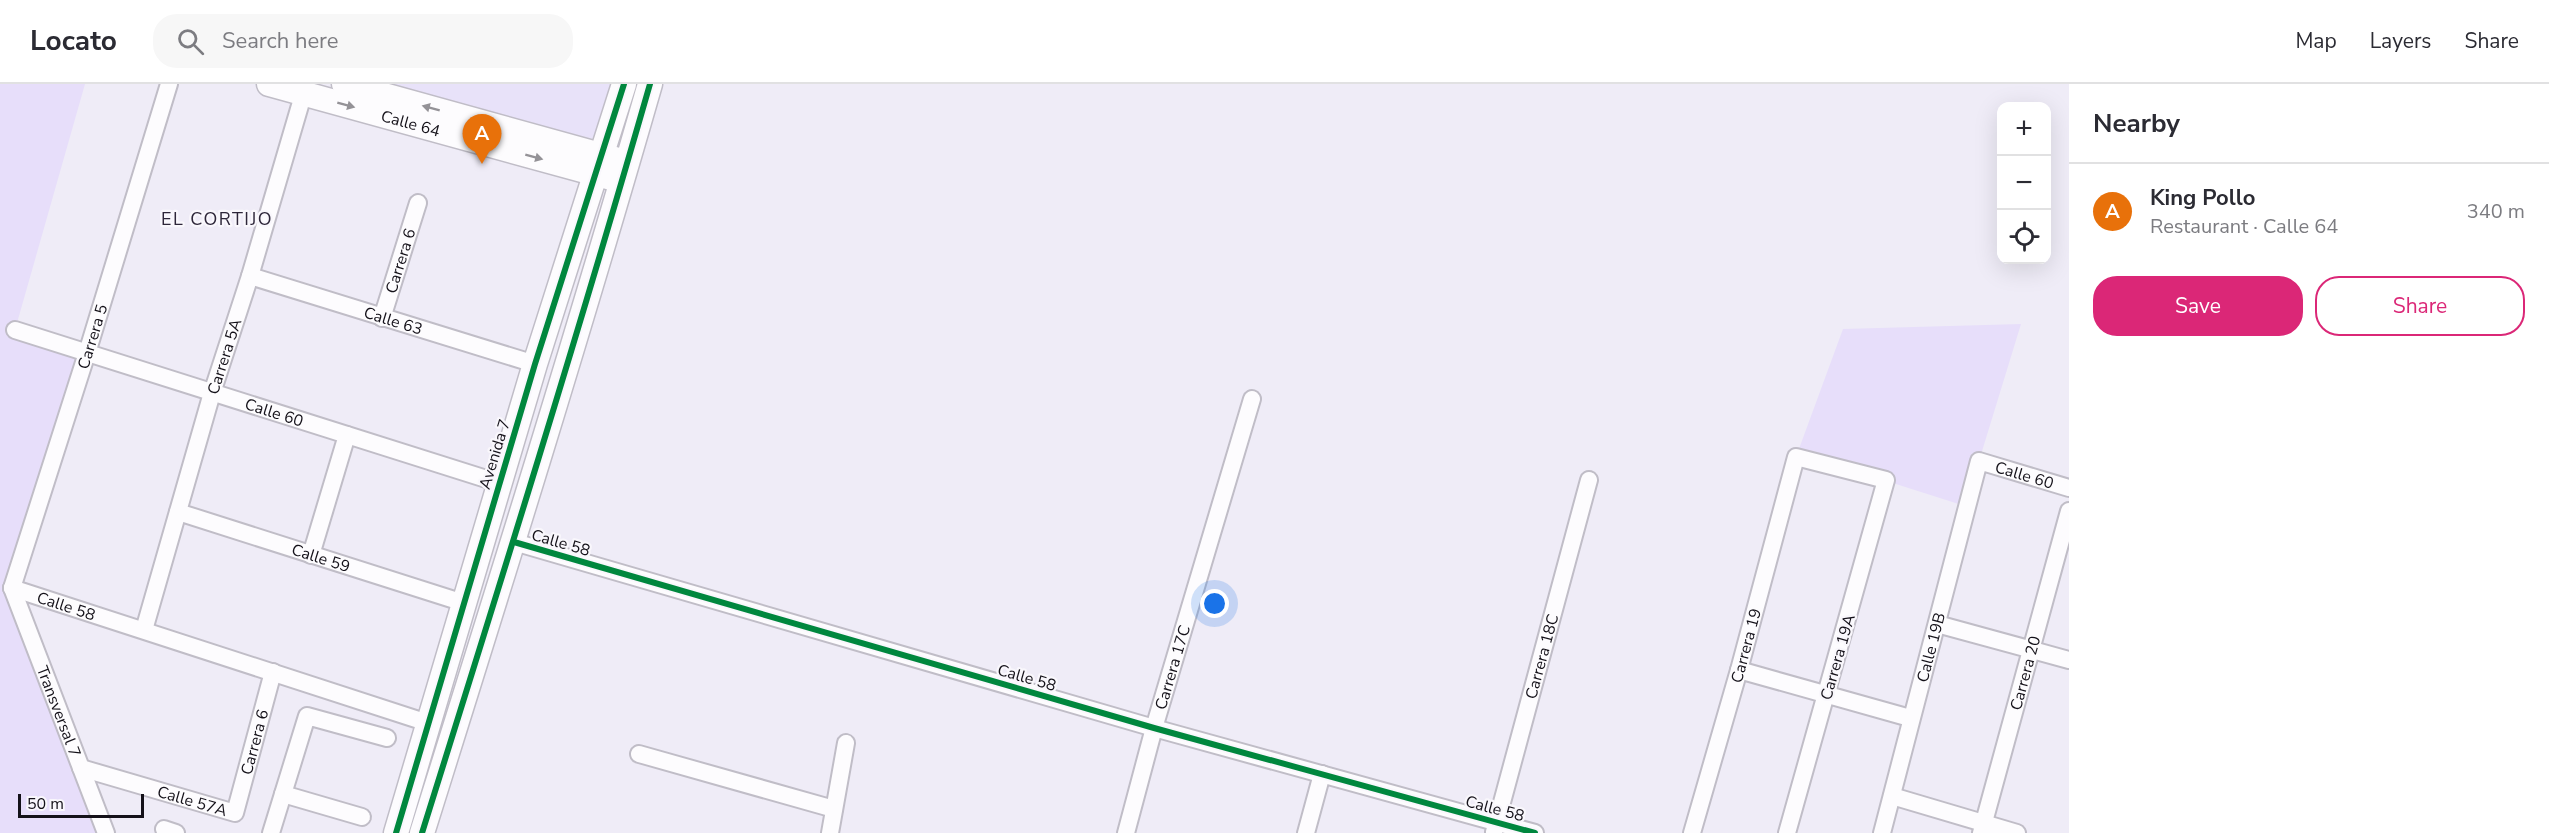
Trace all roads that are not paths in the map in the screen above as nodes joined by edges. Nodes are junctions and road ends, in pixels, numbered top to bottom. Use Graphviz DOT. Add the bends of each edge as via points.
graph roads {
  1 [pos="169,84"];
  2 [pos="269,84"];
  3 [pos="344,84"];
  4 [pos="624,84"];
  5 [pos="650,84"];
  6 [pos="305,89"];
  7 [pos="598,164"];
  8 [pos="626,173"];
  9 [pos="418,203"];
  10 [pos="250,276"];
  11 [pos="382,318"];
  12 [pos="15,330"];
  13 [pos="87,353"];
  14 [pos="535,364"];
  15 [pos="212,393"];
  16 [pos="1252,399"];
  17 [pos="347,435"];
  18 [pos="1979,461"];
  19 [pos="1589,480"];
  20 [pos="1886,480"];
  21 [pos="500,483"];
  22 [pos="2069,488"];
  23 [pos="2069,511"];
  24 [pos="178,512"];
  25 [pos="514,542"];
  26 [pos="311,555"];
  27 [pos="12,588"];
  28 [pos="464,603"];
  29 [pos="1937,624"];
  30 [pos="144,630"];
  31 [pos="2030,650"];
  32 [pos="2069,660"];
  33 [pos="1739,670"];
  34 [pos="273,672"];
  35 [pos="1827,693"];
  36 [pos="1911,718"];
  37 [pos="428,723"];
  38 [pos="1154,728"];
  39 [pos="387,738"];
  40 [pos="846,743"];
  41 [pos="639,754"];
  42 [pos="81,768"];
  43 [pos="1322,774"];
  44 [pos="283,794"];
  45 [pos="1892,796"];
  46 [pos="834,809"];
  47 [pos="235,813"];
  48 [pos="362,817"];
  49 [pos="1495,828"];
  50 [pos="1983,829"];
  51 [pos="106,833"];
  52 [pos="271,833"];
  53 [pos="396,833"];
  54 [pos="422,833"];
  55 [pos="830,833"];
  56 [pos="1126,833"];
  57 [pos="1306,833"];
  58 [pos="1534,833"];
  59 [pos="1692,833"];
  60 [pos="1787,833"];
  61 [pos="1882,833"];
  62 [pos="2017,833"];
  1 -- 13 [label="street, Carrera 5"];
  2 -- 6 [label="main road, Calle 64"];
  7 -- 3 [label="main road, Calle 64, one-way"];
  4 -- 7 [label="main road, Avenida 7"];
  5 -- 8 [label="main road"];
  6 -- 7 [label="main road, Calle 64, one-way"];
  6 -- 10 [label="street, Carrera 5A"];
  7 -- 8 [label="main road, Calle 64"];
  7 -- 14 [label="main road, Avenida 7"];
  8 -- 25 [label="main road"];
  9 -- 11 [label="street, Carrera 6"];
  10 -- 11 [label="street, Calle 63"];
  10 -- 15 [label="street, Carrera 5A"];
  11 -- 14 [label="street, Calle 63"];
  12 -- 13 [label="street, Calle 60"];
  13 -- 15 [label="street, Calle 60"];
  13 -- 27 [label="street, Carrera 5"];
  14 -- 21 [label="main road, Avenida 7"];
  15 -- 17 [label="street, Calle 60"];
  15 -- 24 [label="street, Carrera 5A"];
  16 -- 38 [label="street, Carrera 17C"];
  17 -- 21 [label="street, Calle 60"];
  17 -- 26 [label="street"];
  18 -- 22 [label="street, Calle 60"];
  18 -- 29 [label="street, Calle 19B"];
  19 -- 49 [label="street, Carrera 18C"];
  20 -- 33 [label="street, Carrera 19" via="1796,457"];
  20 -- 35 [label="street, Carrera 19A"];
  21 -- 28 [label="main road, Avenida 7"];
  23 -- 31 [label="street, Carrera 20"];
  24 -- 26 [label="street, Calle 59"];
  24 -- 30 [label="street, Carrera 5A"];
  25 -- 38 [label="street, Calle 58"];
  25 -- 54 [label="main road"];
  26 -- 28 [label="street, Calle 59"];
  27 -- 30 [label="street, Calle 58"];
  27 -- 42 [label="street, Transversal 7"];
  28 -- 37 [label="main road, Avenida 7"];
  29 -- 31 [label="street"];
  29 -- 36 [label="street, Calle 19B"];
  30 -- 34 [label="street, Calle 58"];
  31 -- 32 [label="street"];
  31 -- 50 [label="street, Carrera 20"];
  33 -- 35 [label="street"];
  33 -- 59 [label="street, Carrera 19"];
  34 -- 37 [label="street, Calle 58"];
  34 -- 47 [label="street, Carrera 6"];
  35 -- 36 [label="street"];
  35 -- 60 [label="street, Carrera 19A"];
  36 -- 45 [label="street, Calle 19B"];
  37 -- 53 [label="main road, Avenida 7"];
  38 -- 43 [label="street, Calle 58"];
  38 -- 56 [label="street, Carrera 17C"];
  39 -- 44 [label="street" via="307,716"];
  40 -- 46 [label="street"];
  41 -- 46 [label="street"];
  42 -- 47 [label="street, Calle 57A"];
  42 -- 51 [label="street, Transversal 7"];
  43 -- 49 [label="street, Calle 58"];
  43 -- 57 [label="street"];
  44 -- 48 [label="street"];
  44 -- 52 [label="street"];
  45 -- 50 [label="street"];
  45 -- 61 [label="street, Calle 19B"];
  46 -- 55 [label="street"];
  49 -- 58 [label="street, Calle 58"];
  50 -- 62 [label="street"];
}
